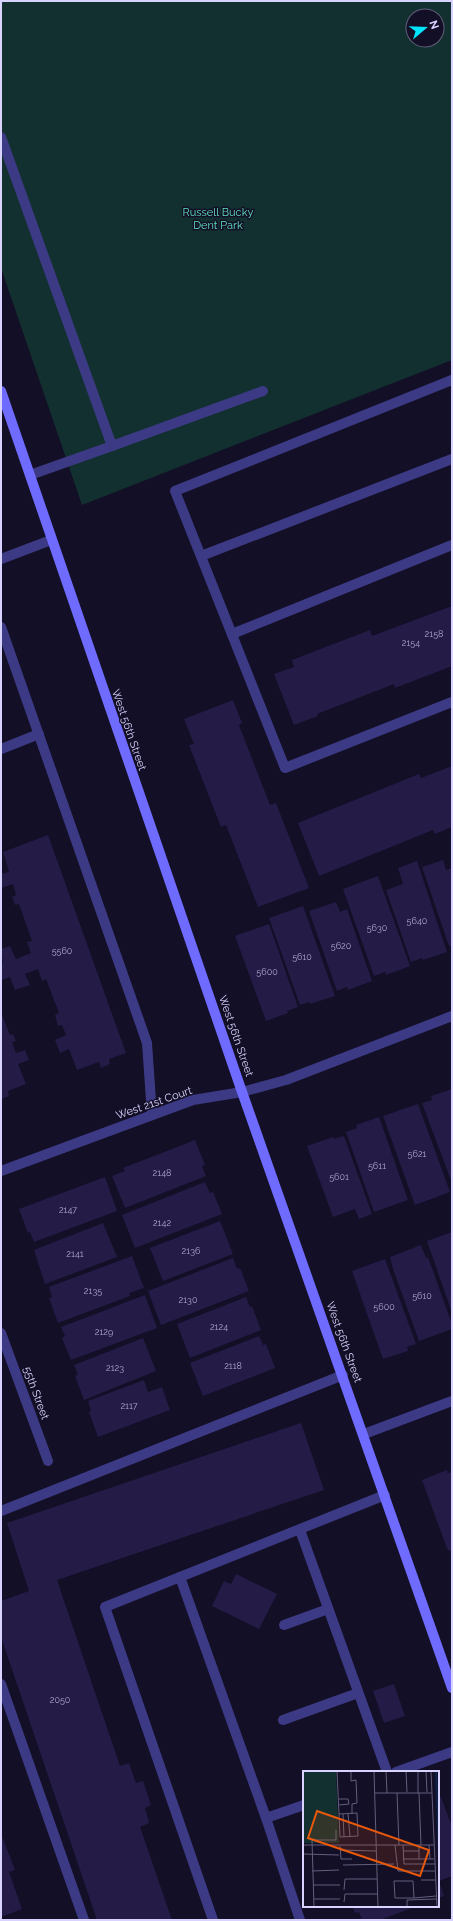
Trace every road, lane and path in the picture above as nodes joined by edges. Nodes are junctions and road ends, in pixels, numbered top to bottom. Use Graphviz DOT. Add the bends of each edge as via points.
graph roads {
  1 [pos="1,137"];
  2 [pos="452,380"];
  3 [pos="1,391"];
  4 [pos="263,392"];
  5 [pos="112,446"];
  6 [pos="452,459"];
  7 [pos="30,475"];
  8 [pos="51,540"];
  9 [pos="452,545"];
  10 [pos="201,556"];
  11 [pos="1,559"];
  12 [pos="1,627"];
  13 [pos="232,634"];
  14 [pos="452,702"];
  15 [pos="39,734"];
  16 [pos="1,749"];
  17 [pos="452,1016"];
  18 [pos="242,1092"];
  19 [pos="152,1116"];
  20 [pos="1,1171"];
  21 [pos="1,1333"];
  22 [pos="343,1375"];
  23 [pos="452,1400"];
  24 [pos="364,1434"];
  25 [pos="48,1461"];
  26 [pos="385,1496"];
  27 [pos="1,1511"];
  28 [pos="300,1530"];
  29 [pos="180,1577"];
  30 [pos="328,1609"];
  31 [pos="284,1625"];
  32 [pos="1,1684"];
  33 [pos="452,1688"];
  34 [pos="358,1693"];
  35 [pos="283,1720"];
  36 [pos="452,1752"];
  37 [pos="387,1771"];
  38 [pos="399,1771"];
  39 [pos="303,1805"];
  40 [pos="266,1818"];
  41 [pos="84,1920"];
  42 [pos="213,1920"];
  43 [pos="300,1920"];
  1 -- 5 [label="street"];
  2 -- 10 [label="street" via="175,491"];
  3 -- 7 [label="street, West 56th Street"];
  4 -- 5 [label="street"];
  5 -- 7 [label="street"];
  6 -- 10 [label="street"];
  7 -- 8 [label="street, West 56th Street"];
  8 -- 11 [label="street"];
  8 -- 18 [label="street, West 56th Street"];
  9 -- 13 [label="street"];
  10 -- 13 [label="street"];
  12 -- 15 [label="street"];
  13 -- 14 [label="street" via="286,768"];
  15 -- 16 [label="street"];
  15 -- 19 [label="street" via="146,1043"];
  17 -- 18 [label="street, West 21st Court" via="286,1080"];
  18 -- 19 [label="street, West 21st Court" via="193,1100"];
  18 -- 22 [label="street, West 56th Street"];
  19 -- 20 [label="street, West 21st Court"];
  21 -- 25 [label="street, 55th Street"];
  22 -- 24 [label="street, West 56th Street"];
  22 -- 27 [label="street"];
  23 -- 24 [label="street"];
  24 -- 26 [label="street, West 56th Street"];
  26 -- 28 [label="street"];
  26 -- 33 [label="street, West 56th Street"];
  28 -- 29 [label="street"];
  28 -- 30 [label="street"];
  29 -- 40 [label="street"];
  29 -- 42 [label="street" via="106,1607"];
  30 -- 31 [label="street"];
  30 -- 34 [label="street"];
  32 -- 41 [label="street"];
  34 -- 35 [label="street"];
  34 -- 37 [label="street"];
  36 -- 38 [label="street"];
  39 -- 40 [label="street"];
  40 -- 43 [label="street"];
}
